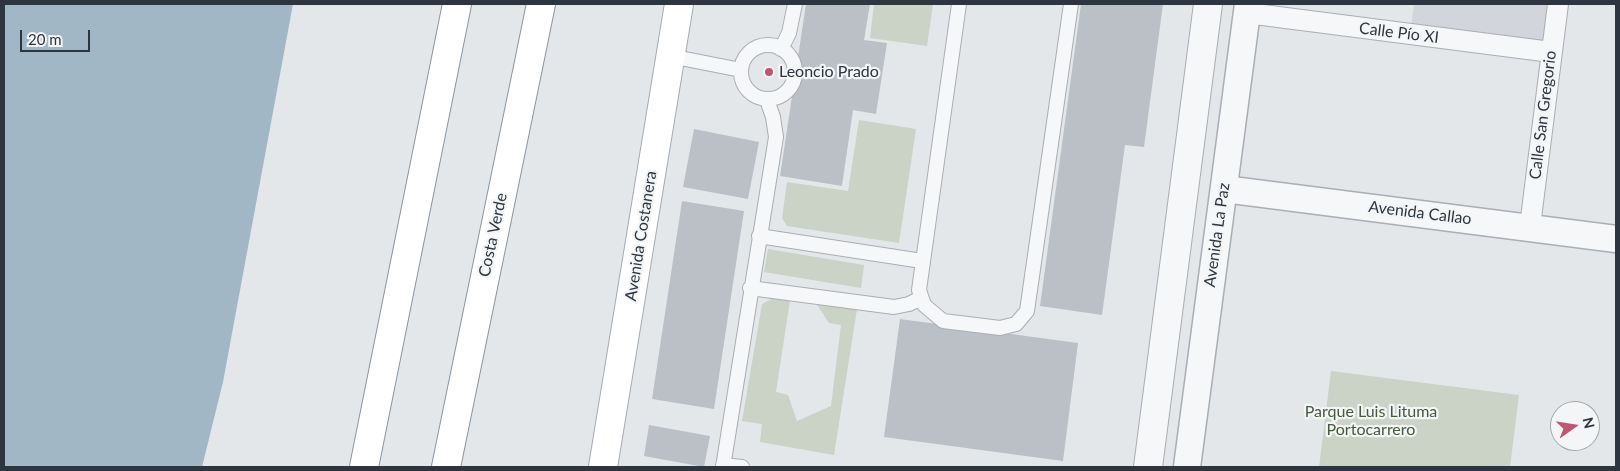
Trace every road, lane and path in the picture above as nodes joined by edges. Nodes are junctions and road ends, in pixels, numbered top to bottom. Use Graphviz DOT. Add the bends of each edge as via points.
graph roads {
  1 [pos="457,4"];
  2 [pos="541,4"];
  3 [pos="678,4"];
  4 [pos="795,4"];
  5 [pos="959,4"];
  6 [pos="1071,4"];
  7 [pos="1208,4"];
  8 [pos="1558,4"];
  9 [pos="1247,8"];
  10 [pos="781,49"];
  11 [pos="1551,52"];
  12 [pos="670,56"];
  13 [pos="741,70"];
  14 [pos="766,100"];
  15 [pos="1224,189"];
  16 [pos="1530,226"];
  17 [pos="759,236"];
  18 [pos="1616,239"];
  19 [pos="922,262"];
  20 [pos="750,288"];
  21 [pos="921,298"];
  22 [pos="723,466"];
  23 [pos="364,467"];
  24 [pos="446,467"];
  25 [pos="603,467"];
  26 [pos="742,467"];
  27 [pos="1148,467"];
  28 [pos="1187,467"];
  1 -- 23 [label="main road"];
  2 -- 24 [label="main road, Costa Verde"];
  3 -- 12 [label="main road, Avenida Costanera"];
  4 -- 10 [label="lane" via="789,33"];
  5 -- 19 [label="lane"];
  6 -- 21 [label="lane" via="1027,311 1016,324 1000,328 943,321 929,312"];
  7 -- 27 [label="street"];
  8 -- 11 [label="street, Calle San Gregorio"];
  9 -- 11 [label="street, Calle Pío XI"];
  9 -- 15 [label="street, Avenida La Paz"];
  10 -- 13 [label="lane" via="755,48 748,54"];
  10 -- 14 [label="lane" via="793,62 794,81 783,95"];
  11 -- 16 [label="street, Calle San Gregorio"];
  12 -- 13 [label="lane"];
  12 -- 25 [label="main road, Avenida Costanera"];
  13 -- 14 [label="lane" via="750,94"];
  14 -- 17 [label="lane" via="776,137"];
  15 -- 16 [label="street, Avenida Callao"];
  15 -- 28 [label="street, Avenida La Paz"];
  16 -- 18 [label="street, Avenida Callao"];
  17 -- 19 [label="lane"];
  17 -- 20 [label="lane"];
  19 -- 21 [label="lane"];
  20 -- 21 [label="lane" via="894,306"];
  20 -- 22 [label="lane"];
  22 -- 26 [label="lane"];
}
